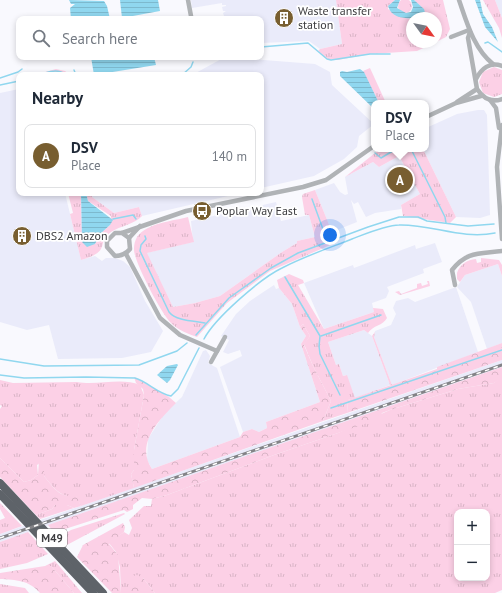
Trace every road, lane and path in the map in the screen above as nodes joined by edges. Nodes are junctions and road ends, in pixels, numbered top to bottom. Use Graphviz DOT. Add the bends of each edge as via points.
graph roads {
  1 [pos="188,0"];
  2 [pos="460,0"];
  3 [pos="191,16"];
  4 [pos="470,31"];
  5 [pos="451,37"];
  6 [pos="493,64"];
  7 [pos="502,66"];
  8 [pos="476,79"];
  9 [pos="477,89"];
  10 [pos="481,96"];
  11 [pos="502,99"];
  12 [pos="490,100"];
  13 [pos="456,103"];
  14 [pos="429,116"];
  15 [pos="502,125"];
  16 [pos="500,135"];
  17 [pos="371,148"];
  18 [pos="264,195"];
  19 [pos="261,196"];
  20 [pos="141,225"];
  21 [pos="122,232"];
  22 [pos="129,238"];
  23 [pos="502,239"];
  24 [pos="502,251"];
  25 [pos="126,254"];
  26 [pos="455,285"];
  27 [pos="225,337"];
  28 [pos="217,351"];
  29 [pos="211,362"];
  30 [pos="0,483"];
  31 [pos="0,494"];
  32 [pos="93,593"];
  33 [pos="103,593"];
  1 -- 3 [label="street"];
  2 -- 4 [label="street"];
  4 -- 5 [label="street"];
  4 -- 6 [label="street" via="482,56"];
  4 -- 8 [label="street" via="468,38"];
  6 -- 7 [label="street"];
  6 -- 8 [label="street" via="480,71"];
  8 -- 9 [label="street"];
  9 -- 10 [label="street"];
  9 -- 13 [label="street"];
  10 -- 12 [label="street"];
  10 -- 13 [label="street"];
  11 -- 12 [label="street"];
  12 -- 16 [label="street" via="498,112"];
  13 -- 14 [label="street"];
  15 -- 16 [label="street"];
  16 -- 23 [label="street" via="497,167"];
  17 -- 18 [label="street" via="326,180"];
  19 -- 20 [label="street" via="186,212"];
  20 -- 21 [label="street"];
  20 -- 22 [label="street"];
  21 -- 22 [label="street"];
  21 -- 25 [label="street" via="110,236 107,247 115,256"];
  22 -- 25 [label="street" via="130,249"];
  24 -- 26 [label="street" via="461,259 452,270"];
  25 -- 28 [label="street" via="160,318 180,335"];
  27 -- 28 [label="street"];
  28 -- 29 [label="street"];
  30 -- 33 [label="highway, M49"];
  31 -- 32 [label="highway, M49"];
}
